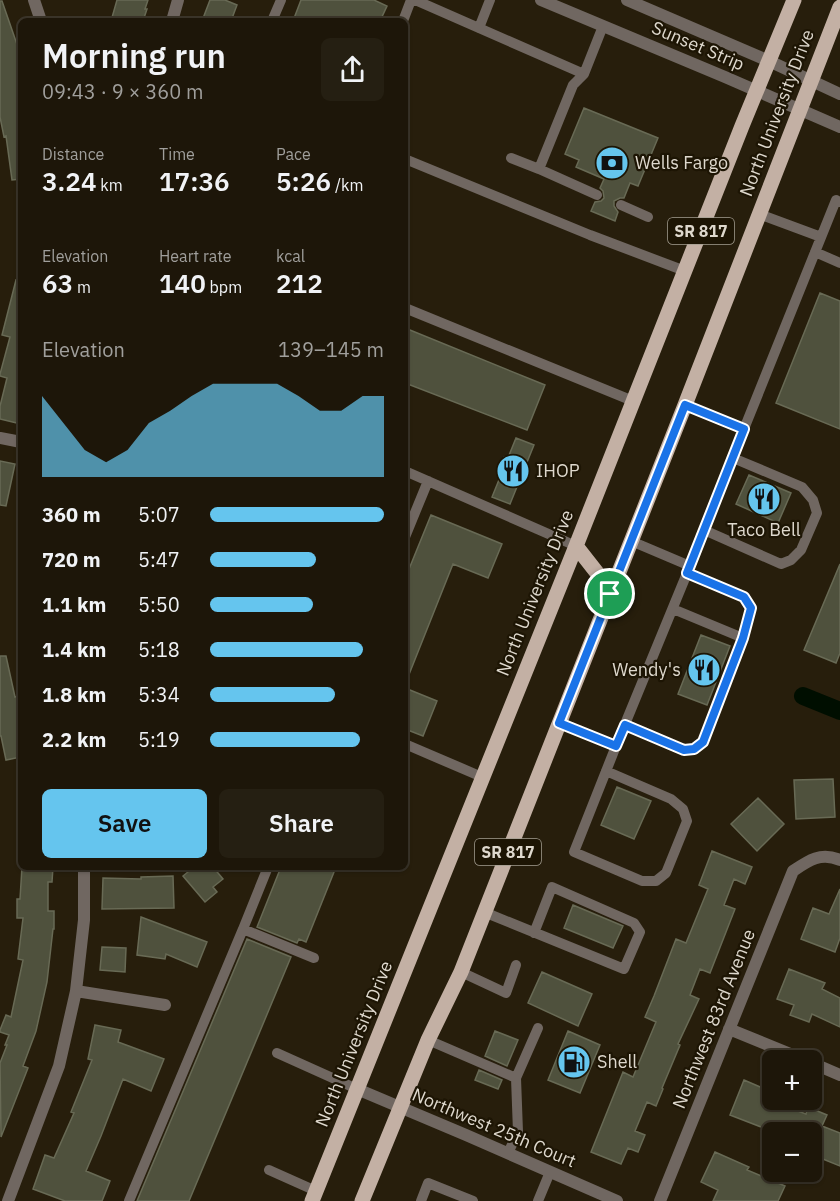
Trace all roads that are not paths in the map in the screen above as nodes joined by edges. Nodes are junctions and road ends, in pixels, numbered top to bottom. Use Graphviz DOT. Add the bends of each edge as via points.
graph roads {
  1 [pos="34,0"];
  2 [pos="178,0"];
  3 [pos="281,0"];
  4 [pos="413,0"];
  5 [pos="490,0"];
  6 [pos="541,0"];
  7 [pos="794,0"];
  8 [pos="632,1"];
  9 [pos="839,11"];
  10 [pos="40,18"];
  11 [pos="173,18"];
  12 [pos="273,18"];
  13 [pos="404,18"];
  14 [pos="603,26"];
  15 [pos="479,28"];
  16 [pos="769,61"];
  17 [pos="584,74"];
  18 [pos="811,81"];
  19 [pos="757,91"];
  20 [pos="840,94"];
  21 [pos="800,109"];
  22 [pos="840,127"];
  23 [pos="511,158"];
  24 [pos="408,160"];
  25 [pos="539,170"];
  26 [pos="597,195"];
  27 [pos="840,202"];
  28 [pos="621,205"];
  29 [pos="759,214"];
  30 [pos="648,217"];
  31 [pos="821,237"];
  32 [pos="815,252"];
  33 [pos="840,263"];
  34 [pos="685,272"];
  35 [pos="408,309"];
  36 [pos="633,401"];
  37 [pos="685,405"];
  38 [pos="744,429"];
  39 [pos="0,438"];
  40 [pos="18,441"];
  41 [pos="733,458"];
  42 [pos="408,472"];
  43 [pos="428,481"];
  44 [pos="408,530"];
  45 [pos="704,530"];
  46 [pos="631,541"];
  47 [pos="576,546"];
  48 [pos="689,570"];
  49 [pos="610,594"];
  50 [pos="673,609"];
  51 [pos="743,638"];
  52 [pos="559,723"];
  53 [pos="625,725"];
  54 [pos="408,745"];
  55 [pos="616,746"];
  56 [pos="606,771"];
  57 [pos="482,777"];
  58 [pos="840,860"];
  59 [pos="84,870"];
  60 [pos="267,870"];
  61 [pos="484,912"];
  62 [pos="243,928"];
  63 [pos="534,933"];
  64 [pos="314,958"];
  65 [pos="516,966"];
  66 [pos="460,972"];
  67 [pos="76,991"];
  68 [pos="165,1005"];
  69 [pos="538,1029"];
  70 [pos="729,1029"];
  71 [pos="428,1040"];
  72 [pos="780,1050"];
  73 [pos="277,1053"];
  74 [pos="822,1068"];
  75 [pos="840,1075"];
  76 [pos="516,1078"];
  77 [pos="357,1089"];
  78 [pos="401,1108"];
  79 [pos="508,1153"];
  80 [pos="268,1170"];
  81 [pos="550,1172"];
  82 [pos="314,1196"];
  83 [pos="8,1201"];
  84 [pos="129,1201"];
  85 [pos="362,1201"];
  86 [pos="421,1201"];
  87 [pos="473,1201"];
  88 [pos="538,1201"];
  89 [pos="617,1201"];
  90 [pos="660,1201"];
  1 -- 10 [label="street"];
  2 -- 11 [label="street"];
  3 -- 12 [label="lane"];
  4 -- 13 [label="lane"];
  4 -- 15 [label="lane"];
  5 -- 15 [label="lane"];
  6 -- 14 [label="street, Sunset Strip"];
  7 -- 16 [label="main road, North University Drive / SR 817"];
  8 -- 16 [label="street, Sunset Strip"];
  9 -- 18 [label="main road, North University Drive / SR 817"];
  14 -- 17 [label="lane"];
  14 -- 19 [label="street, Sunset Strip"];
  15 -- 17 [label="lane"];
  16 -- 18 [label="street, Sunset Strip"];
  16 -- 19 [label="main road, North University Drive / SR 817"];
  17 -- 25 [label="lane" via="573,85"];
  18 -- 20 [label="street, Sunset Strip"];
  18 -- 21 [label="main road, North University Drive / SR 817"];
  19 -- 21 [label="street, Sunset Strip"];
  19 -- 34 [label="main road, North University Drive / SR 817"];
  21 -- 22 [label="street, Sunset Strip"];
  21 -- 29 [label="main road, North University Drive / SR 817"];
  23 -- 25 [label="lane"];
  24 -- 34 [label="lane"];
  25 -- 26 [label="lane"];
  27 -- 31 [label="lane" via="836,200"];
  28 -- 30 [label="lane"];
  29 -- 31 [label="lane"];
  29 -- 37 [label="main road, North University Drive / SR 817"];
  31 -- 32 [label="lane"];
  32 -- 33 [label="lane"];
  32 -- 38 [label="lane"];
  34 -- 36 [label="main road, North University Drive / SR 817"];
  35 -- 36 [label="lane"];
  36 -- 47 [label="main road, North University Drive / SR 817"];
  37 -- 38 [label="lane"];
  37 -- 46 [label="main road, North University Drive / SR 817"];
  38 -- 41 [label="lane"];
  39 -- 40 [label="street"];
  41 -- 45 [label="lane"];
  41 -- 45 [label="lane" via="801,487 813,500 817,513 801,550 781,564"];
  42 -- 43 [label="lane"];
  43 -- 44 [label="lane"];
  43 -- 47 [label="lane"];
  45 -- 48 [label="lane"];
  46 -- 48 [label="lane"];
  46 -- 49 [label="main road, North University Drive / SR 817"];
  47 -- 49 [label="main road"];
  47 -- 57 [label="main road, North University Drive / SR 817"];
  48 -- 50 [label="lane"];
  48 -- 51 [label="lane" via="744,597 751,608"];
  49 -- 52 [label="main road, North University Drive / SR 817"];
  50 -- 51 [label="lane"];
  50 -- 53 [label="lane"];
  51 -- 53 [label="lane" via="703,742 694,749 684,750"];
  52 -- 55 [label="lane"];
  52 -- 61 [label="main road, North University Drive / SR 817"];
  53 -- 55 [label="lane"];
  54 -- 57 [label="lane"];
  55 -- 56 [label="lane"];
  56 -- 56 [label="lane" via="671,799 682,809 687,821 666,873 656,881 642,881 574,852"];
  57 -- 77 [label="main road, North University Drive / SR 817"];
  58 -- 70 [label="street, Northwest 83rd Avenue" via="831,856 811,859 793,871"];
  59 -- 67 [label="street" via="84,920"];
  60 -- 62 [label="lane"];
  61 -- 63 [label="lane"];
  61 -- 66 [label="main road, North University Drive / SR 817"];
  62 -- 64 [label="lane"];
  62 -- 84 [label="lane"];
  63 -- 63 [label="lane" via="552,887 634,922 640,932 624,969"];
  65 -- 66 [label="lane" via="506,993"];
  66 -- 71 [label="main road, North University Drive / SR 817"];
  67 -- 68 [label="street"];
  67 -- 83 [label="street" via="59,1066"];
  69 -- 76 [label="lane"];
  70 -- 72 [label="street"];
  70 -- 90 [label="street, Northwest 83rd Avenue"];
  71 -- 76 [label="lane"];
  71 -- 78 [label="main road, North University Drive / SR 817"];
  73 -- 77 [label="lane"];
  74 -- 75 [label="street"];
  76 -- 79 [label="lane" via="518,1132"];
  77 -- 78 [label="street, Northwest 25th Court"];
  77 -- 82 [label="main road, North University Drive / SR 817"];
  78 -- 79 [label="street, Northwest 25th Court"];
  78 -- 85 [label="main road, North University Drive / SR 817"];
  79 -- 81 [label="street, Northwest 25th Court"];
  80 -- 82 [label="lane"];
  81 -- 88 [label="lane"];
  81 -- 89 [label="street, Northwest 25th Court"];
  86 -- 87 [label="lane" via="428,1183"];
}
